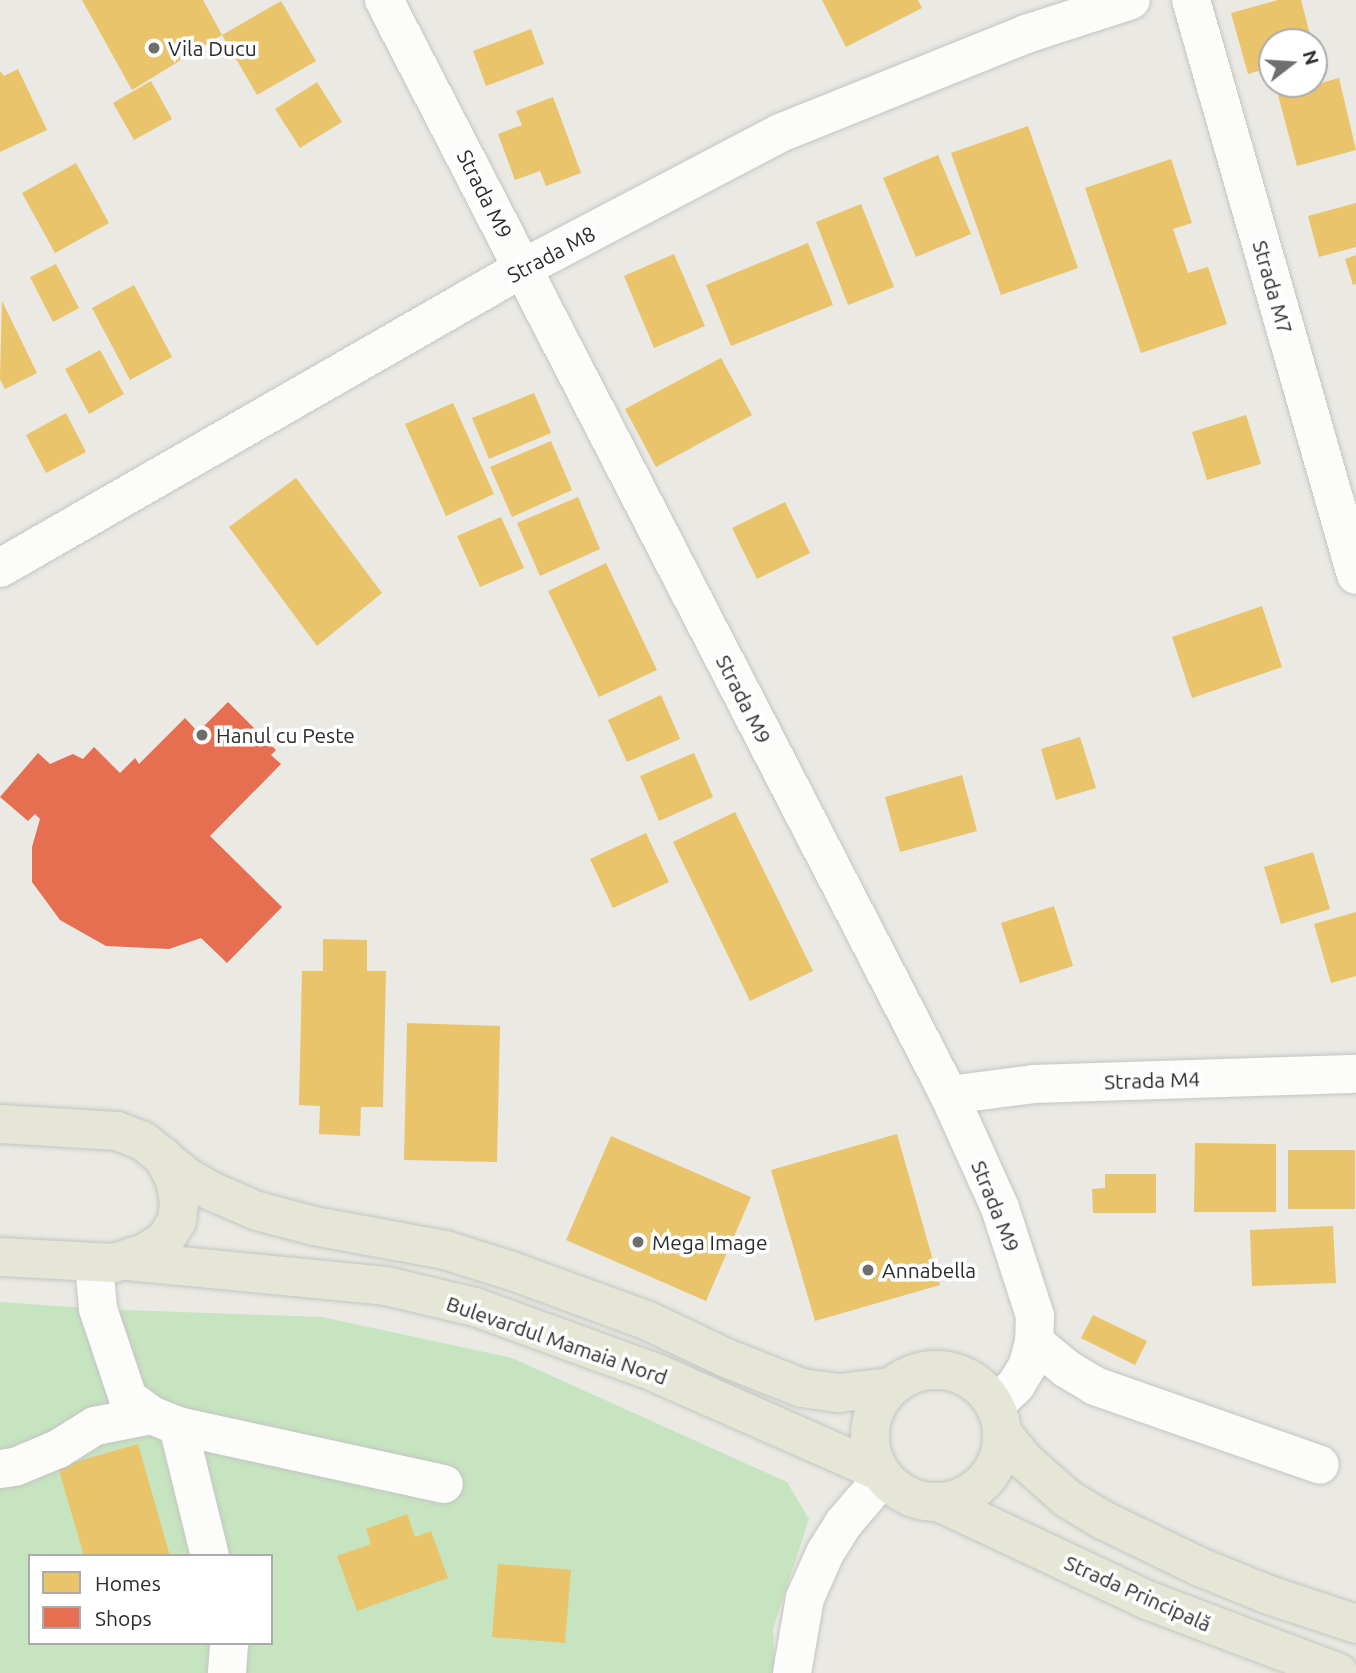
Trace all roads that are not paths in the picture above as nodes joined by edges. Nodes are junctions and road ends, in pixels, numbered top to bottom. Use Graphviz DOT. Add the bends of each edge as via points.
graph roads {
  1 [pos="384,0"];
  2 [pos="1130,0"];
  3 [pos="1191,0"];
  4 [pos="523,268"];
  5 [pos="0,568"];
  6 [pos="1356,575"];
  7 [pos="1356,1074"];
  8 [pos="949,1095"];
  9 [pos="0,1124"];
  10 [pos="163,1156"];
  11 [pos="0,1257"];
  12 [pos="111,1262"];
  13 [pos="1034,1342"];
  14 [pos="890,1387"];
  15 [pos="165,1420"];
  16 [pos="999,1420"];
  17 [pos="1320,1465"];
  18 [pos="0,1469"];
  19 [pos="882,1474"];
  20 [pos="444,1484"];
  21 [pos="941,1503"];
  22 [pos="210,1554"];
  23 [pos="1356,1624"];
  24 [pos="229,1645"];
  25 [pos="227,1673"];
  26 [pos="792,1673"];
  27 [pos="1339,1673"];
  1 -- 4 [label="street, Strada M9"];
  2 -- 4 [label="street, Strada M8" via="1026,34 780,133"];
  3 -- 6 [label="street, Strada M7"];
  4 -- 5 [label="street, Strada M8"];
  4 -- 8 [label="street, Strada M9"];
  7 -- 8 [label="street, Strada M4" via="1035,1084"];
  8 -- 13 [label="street, Strada M9" via="1000,1208 1035,1317"];
  9 -- 10 [label="main road, Bulevardul Mamaia Nord" via="117,1131 143,1140"];
  10 -- 12 [label="main road" via="180,1202 177,1221 165,1240"];
  10 -- 14 [label="main road, Bulevardul Mamaia Nord" via="187,1177 257,1211 445,1250 509,1270 821,1392"];
  11 -- 12 [label="main road, Bulevardul Mamaia Nord"];
  12 -- 15 [label="street" via="97,1309 112,1357 128,1398"];
  12 -- 19 [label="main road, Bulevardul Mamaia Nord" via="386,1286 475,1307 656,1373"];
  13 -- 16 [label="street, Strada M9" via="1028,1366"];
  13 -- 17 [label="street" via="1095,1386"];
  14 -- 16 [label="main road" via="926,1370 947,1370 983,1389"];
  14 -- 19 [label="main road" via="872,1419 872,1455"];
  15 -- 18 [label="street" via="95,1426 58,1449"];
  15 -- 20 [label="street"];
  15 -- 22 [label="street"];
  16 -- 21 [label="main road" via="995,1467 985,1481 957,1499"];
  16 -- 23 [label="main road" via="1035,1470 1068,1499 1199,1567"];
  19 -- 21 [label="main road" via="914,1499"];
  19 -- 26 [label="street" via="825,1553 805,1598"];
  21 -- 27 [label="main road, Strada Principală" via="1147,1600"];
  24 -- 25 [label="street"];
}
